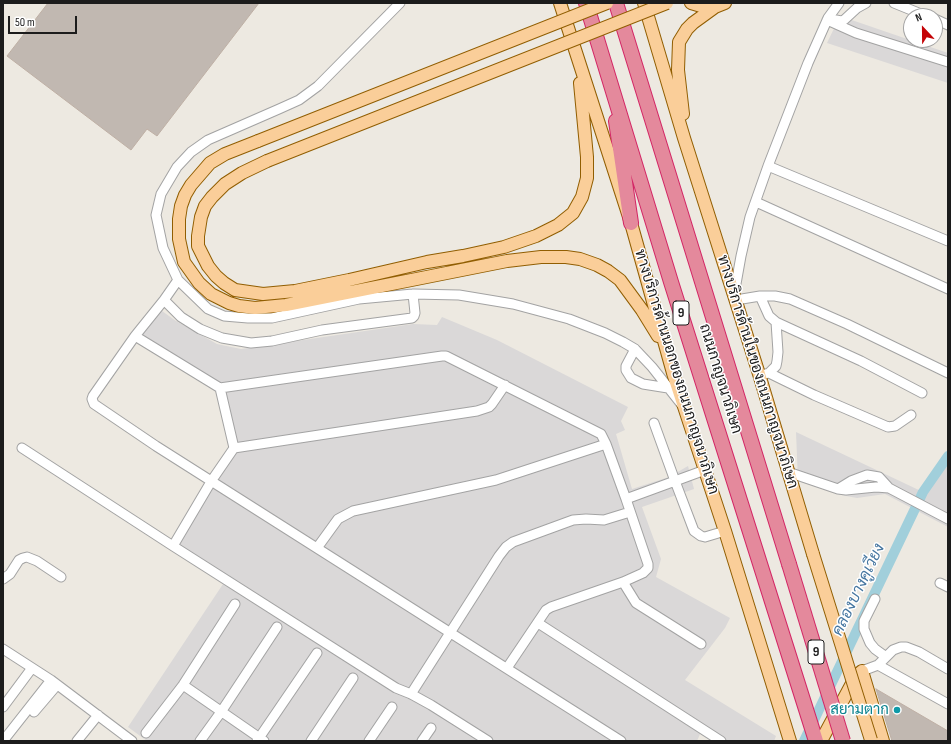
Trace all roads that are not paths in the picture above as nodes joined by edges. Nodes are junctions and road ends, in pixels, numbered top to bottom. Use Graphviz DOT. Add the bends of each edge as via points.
graph roads {
  1 [pos="400,3"];
  2 [pos="560,3"];
  3 [pos="586,3"];
  4 [pos="606,3"];
  5 [pos="616,3"];
  6 [pos="644,3"];
  7 [pos="667,3"];
  8 [pos="692,3"];
  9 [pos="838,3"];
  10 [pos="866,3"];
  11 [pos="894,3"];
  12 [pos="720,5"];
  13 [pos="906,8"];
  14 [pos="828,19"];
  15 [pos="576,52"];
  16 [pos="948,62"];
  17 [pos="614,96"];
  18 [pos="684,138"];
  19 [pos="768,166"];
  20 [pos="756,202"];
  21 [pos="631,223"];
  22 [pos="948,241"];
  23 [pos="178,280"];
  24 [pos="948,289"];
  25 [pos="413,294"];
  26 [pos="760,296"];
  27 [pos="735,298"];
  28 [pos="164,300"];
  29 [pos="776,322"];
  30 [pos="135,336"];
  31 [pos="635,349"];
  32 [pos="667,351"];
  33 [pos="948,373"];
  34 [pos="764,374"];
  35 [pos="504,385"];
  36 [pos="220,388"];
  37 [pos="668,388"];
  38 [pos="922,393"];
  39 [pos="685,410"];
  40 [pos="912,414"];
  41 [pos="654,423"];
  42 [pos="606,444"];
  43 [pos="22,448"];
  44 [pos="234,448"];
  45 [pos="705,470"];
  46 [pos="788,472"];
  47 [pos="212,480"];
  48 [pos="675,481"];
  49 [pos="626,499"];
  50 [pos="630,512"];
  51 [pos="948,519"];
  52 [pos="725,531"];
  53 [pos="172,546"];
  54 [pos="317,548"];
  55 [pos="61,577"];
  56 [pos="3,579"];
  57 [pos="623,582"];
  58 [pos="875,599"];
  59 [pos="235,604"];
  60 [pos="538,624"];
  61 [pos="277,627"];
  62 [pos="451,632"];
  63 [pos="701,644"];
  64 [pos="3,649"];
  65 [pos="316,653"];
  66 [pos="886,657"];
  67 [pos="878,665"];
  68 [pos="32,668"];
  69 [pos="506,668"];
  70 [pos="948,669"];
  71 [pos="862,671"];
  72 [pos="353,678"];
  73 [pos="54,682"];
  74 [pos="183,686"];
  75 [pos="411,694"];
  76 [pos="948,704"];
  77 [pos="3,707"];
  78 [pos="392,707"];
  79 [pos="221,712"];
  80 [pos="98,715"];
  81 [pos="431,728"];
  82 [pos="146,732"];
  83 [pos="127,740"];
  84 [pos="260,740"];
  85 [pos="3,741"];
  86 [pos="10,741"];
  87 [pos="77,741"];
  88 [pos="200,741"];
  89 [pos="311,741"];
  90 [pos="369,741"];
  91 [pos="422,741"];
  92 [pos="488,741"];
  93 [pos="621,741"];
  94 [pos="722,741"];
  95 [pos="790,741"];
  96 [pos="816,741"];
  97 [pos="821,741"];
  98 [pos="843,741"];
  99 [pos="875,741"];
  1 -- 23 [label="street" via="318,86 299,100 208,140 191,152 177,167 161,194 156,215 163,248"];
  2 -- 15 [label="main road, ทางบริการด้านนอกของถนนกาญจนาภิเษก"];
  3 -- 17 [label="highway, ถนนกาญจนาภิเษก / 9"];
  4 -- 32 [label="main road, bridge" via="225,154 210,163 185,194 178,239 180,251 191,274 211,294 239,306 255,308 286,305 507,261 566,257 597,265 620,280"];
  5 -- 98 [label="highway, ถนนกาญจนาภิเษก / 9, bridge"];
  6 -- 18 [label="main road, ทางบริการด้านในของถนนกาญจนาภิเษก"];
  7 -- 15 [label="main road, bridge" via="242,173 225,184 205,206 199,226 198,246 208,266 224,283 235,290 263,294 295,291 504,247 558,225 572,213 582,197 587,178 583,108"];
  8 -- 12 [label="main road" via="701,6"];
  9 -- 14 [label="street"];
  10 -- 14 [label="street" via="844,20"];
  11 -- 13 [label="street"];
  12 -- 18 [label="main road" via="687,29 679,42 678,70"];
  14 -- 16 [label="street" via="856,33"];
  14 -- 19 [label="street" via="799,84"];
  15 -- 21 [label="main road, ทางบริการด้านนอกของถนนกาญจนาภิเษก"];
  17 -- 21 [label="highway" via="618,141"];
  17 -- 96 [label="highway, ถนนกาญจนาภิเษก / 9"];
  18 -- 27 [label="main road, ทางบริการด้านในของถนนกาญจนาภิเษก"];
  19 -- 20 [label="street"];
  19 -- 22 [label="street"];
  20 -- 24 [label="street"];
  20 -- 27 [label="street" via="741,256"];
  21 -- 32 [label="main road, ทางบริการด้านนอกของถนนกาญจนาภิเษก"];
  23 -- 25 [label="street" via="208,308 224,316 248,318 272,318 359,299"];
  23 -- 28 [label="street"];
  25 -- 28 [label="street" via="415,313 412,318 251,343 222,338 200,329 181,317"];
  25 -- 31 [label="street" via="459,295 513,304 569,319 605,333"];
  26 -- 27 [label="street"];
  26 -- 29 [label="street" via="769,316"];
  26 -- 33 [label="street" via="790,299"];
  27 -- 34 [label="main road, ทางบริการด้านในของถนนกาญจนาภิเษก"];
  28 -- 30 [label="street"];
  29 -- 34 [label="street" via="776,366"];
  29 -- 38 [label="street" via="861,361"];
  30 -- 36 [label="street"];
  30 -- 47 [label="street" via="93,396 93,402 156,446"];
  31 -- 37 [label="street"];
  31 -- 37 [label="street" via="626,366 630,378 643,384"];
  32 -- 39 [label="main road, ทางบริการด้านนอกของถนนกาญจนาภิเษก"];
  34 -- 40 [label="street" via="888,427 895,426"];
  34 -- 46 [label="main road, ทางบริการด้านในของถนนกาญจนาภิเษก"];
  35 -- 36 [label="street" via="442,356"];
  35 -- 42 [label="street" via="596,431 601,434"];
  35 -- 44 [label="street" via="489,407 477,411"];
  36 -- 44 [label="street"];
  37 -- 39 [label="street"];
  39 -- 45 [label="main road, ทางบริการด้านนอกของถนนกาญจนาภิเษก"];
  41 -- 48 [label="street"];
  42 -- 49 [label="street"];
  42 -- 54 [label="street" via="496,480 352,511 338,519"];
  43 -- 53 [label="street"];
  44 -- 47 [label="street"];
  45 -- 48 [label="street"];
  45 -- 52 [label="main road, ทางบริการด้านนอกของถนนกาญจนาภิเษก"];
  46 -- 51 [label="street" via="838,489 867,475 879,478 889,488"];
  46 -- 99 [label="main road, ทางบริการด้านในของถนนกาญจนาภิเษก, bridge"];
  47 -- 53 [label="street"];
  47 -- 54 [label="street"];
  48 -- 49 [label="street"];
  48 -- 52 [label="street" via="697,534 704,537"];
  49 -- 50 [label="street"];
  50 -- 57 [label="street" via="648,568"];
  50 -- 62 [label="street" via="604,520 573,520 513,542 499,556"];
  52 -- 95 [label="main road, ทางบริการด้านนอกของถนนกาญจนาภิเษก"];
  53 -- 75 [label="street" via="396,688"];
  54 -- 62 [label="street"];
  55 -- 56 [label="street" via="27,557 19,560 10,574"];
  57 -- 60 [label="street" via="551,607 546,610"];
  57 -- 63 [label="street" via="636,603"];
  58 -- 66 [label="street" via="864,621 864,629 872,646"];
  59 -- 74 [label="street"];
  60 -- 69 [label="street"];
  60 -- 94 [label="street"];
  61 -- 79 [label="street"];
  62 -- 69 [label="street"];
  62 -- 75 [label="street"];
  64 -- 68 [label="street"];
  65 -- 84 [label="street"];
  66 -- 67 [label="street"];
  66 -- 70 [label="street" via="897,647 906,647"];
  67 -- 71 [label="street"];
  67 -- 76 [label="street"];
  68 -- 73 [label="street"];
  68 -- 77 [label="street"];
  69 -- 93 [label="street"];
  71 -- 97 [label="main road" via="856,676"];
  71 -- 99 [label="main road"];
  72 -- 89 [label="street"];
  73 -- 80 [label="street"];
  73 -- 85 [label="street"];
  73 -- 86 [label="street"];
  74 -- 79 [label="street"];
  74 -- 82 [label="street"];
  75 -- 92 [label="street"];
  78 -- 90 [label="street"];
  79 -- 84 [label="street"];
  79 -- 88 [label="street"];
  80 -- 83 [label="street"];
  80 -- 87 [label="street"];
  81 -- 91 [label="street"];
}
